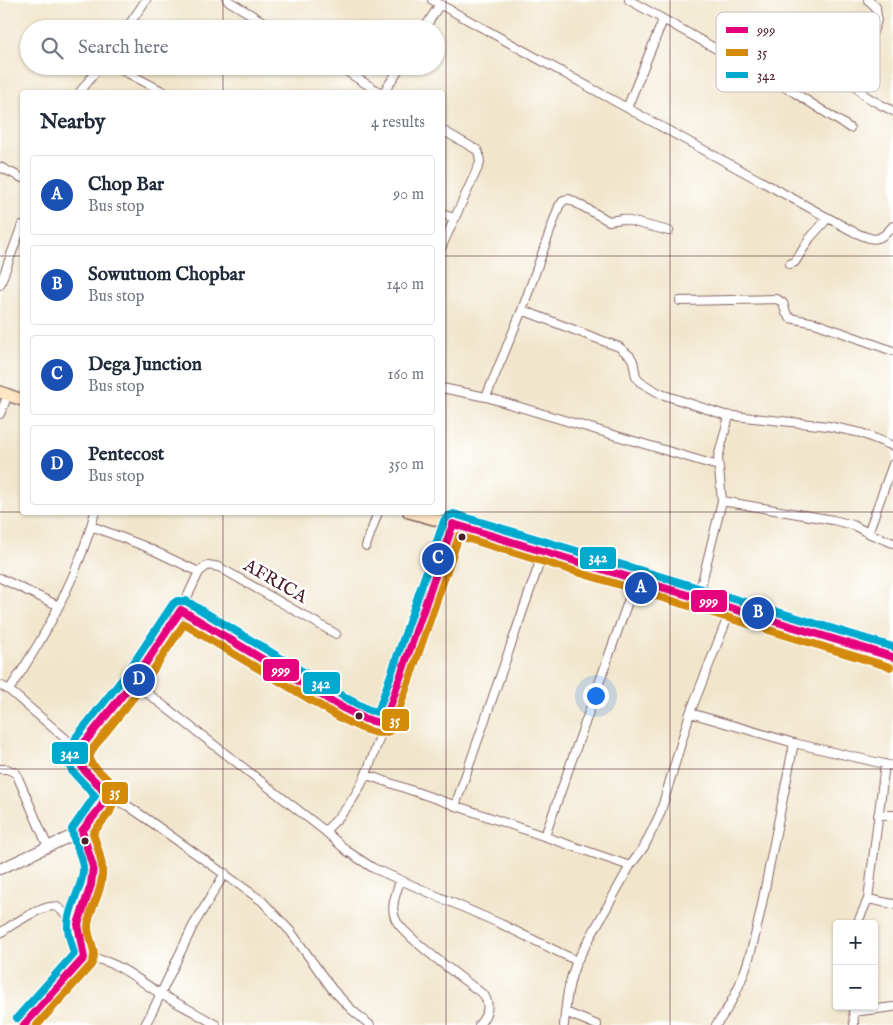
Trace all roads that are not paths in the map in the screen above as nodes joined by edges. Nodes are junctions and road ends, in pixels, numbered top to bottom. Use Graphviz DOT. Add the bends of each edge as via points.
graph roads {
  1 [pos="146,0"];
  2 [pos="227,0"];
  3 [pos="629,0"];
  4 [pos="868,0"];
  5 [pos="436,2"];
  6 [pos="876,12"];
  7 [pos="132,20"];
  8 [pos="260,20"];
  9 [pos="428,20"];
  10 [pos="663,20"];
  11 [pos="716,49"];
  12 [pos="93,75"];
  13 [pos="131,75"];
  14 [pos="352,75"];
  15 [pos="395,75"];
  16 [pos="82,90"];
  17 [pos="160,90"];
  18 [pos="376,90"];
  19 [pos="385,90"];
  20 [pos="795,92"];
  21 [pos="861,92"];
  22 [pos="627,108"];
  23 [pos="893,111"];
  24 [pos="850,128"];
  25 [pos="445,132"];
  26 [pos="0,167"];
  27 [pos="20,177"];
  28 [pos="445,215"];
  29 [pos="454,218"];
  30 [pos="828,218"];
  31 [pos="893,226"];
  32 [pos="20,230"];
  33 [pos="669,231"];
  34 [pos="445,239"];
  35 [pos="790,264"];
  36 [pos="0,285"];
  37 [pos="680,301"];
  38 [pos="522,310"];
  39 [pos="893,351"];
  40 [pos="445,389"];
  41 [pos="4,394"];
  42 [pos="486,397"];
  43 [pos="20,399"];
  44 [pos="0,414"];
  45 [pos="729,416"];
  46 [pos="893,446"];
  47 [pos="893,464"];
  48 [pos="718,466"];
  49 [pos="722,501"];
  50 [pos="94,515"];
  51 [pos="377,515"];
  52 [pos="421,515"];
  53 [pos="454,524"];
  54 [pos="92,526"];
  55 [pos="868,533"];
  56 [pos="893,543"];
  57 [pos="366,546"];
  58 [pos="544,550"];
  59 [pos="199,572"];
  60 [pos="0,578"];
  61 [pos="636,579"];
  62 [pos="698,598"];
  63 [pos="59,606"];
  64 [pos="731,609"];
  65 [pos="181,610"];
  66 [pos="336,634"];
  67 [pos="893,657"];
  68 [pos="133,682"];
  69 [pos="0,685"];
  70 [pos="9,690"];
  71 [pos="690,713"];
  72 [pos="384,724"];
  73 [pos="794,743"];
  74 [pos="80,751"];
  75 [pos="889,765"];
  76 [pos="0,768"];
  77 [pos="367,775"];
  78 [pos="106,796"];
  79 [pos="455,806"];
  80 [pos="878,815"];
  81 [pos="893,815"];
  82 [pos="82,831"];
  83 [pos="325,831"];
  84 [pos="545,836"];
  85 [pos="48,848"];
  86 [pos="630,866"];
  87 [pos="0,869"];
  88 [pos="225,873"];
  89 [pos="400,880"];
  90 [pos="868,899"];
  91 [pos="893,904"];
  92 [pos="859,920"];
  93 [pos="78,926"];
  94 [pos="0,932"];
  95 [pos="84,958"];
  96 [pos="577,961"];
  97 [pos="160,994"];
  98 [pos="893,1007"];
  99 [pos="878,1008"];
  100 [pos="853,1010"];
  101 [pos="565,1012"];
  102 [pos="24,1025"];
  103 [pos="144,1025"];
  104 [pos="216,1025"];
  105 [pos="370,1025"];
  106 [pos="479,1025"];
  107 [pos="564,1025"];
  108 [pos="598,1025"];
  109 [pos="716,1025"];
  110 [pos="854,1025"];
  1 -- 7 [label="street"];
  2 -- 8 [label="street"];
  3 -- 10 [label="street"];
  4 -- 6 [label="street" via="876,7"];
  5 -- 9 [label="street"];
  5 -- 22 [label="street"];
  10 -- 11 [label="street"];
  10 -- 22 [label="street"];
  12 -- 16 [label="street"];
  13 -- 17 [label="street"];
  14 -- 18 [label="street"];
  15 -- 19 [label="street"];
  20 -- 24 [label="street"];
  21 -- 23 [label="street"];
  22 -- 30 [label="street"];
  25 -- 29 [label="street" via="479,154 479,167"];
  26 -- 27 [label="street"];
  28 -- 29 [label="street"];
  29 -- 34 [label="street"];
  30 -- 31 [label="street" via="872,240 883,237"];
  30 -- 35 [label="street" via="795,262"];
  32 -- 36 [label="street"];
  33 -- 38 [label="street" via="622,218 608,221 569,199 564,200 559,206"];
  37 -- 39 [label="street" via="777,300 783,304 790,318 816,323"];
  38 -- 42 [label="street"];
  38 -- 45 [label="street" via="619,346 633,361 636,377 653,391"];
  40 -- 42 [label="street"];
  41 -- 43 [label="main road"];
  41 -- 44 [label="street"];
  42 -- 48 [label="street"];
  45 -- 46 [label="street" via="828,426 861,433"];
  45 -- 48 [label="street"];
  47 -- 55 [label="street"];
  48 -- 49 [label="street"];
  49 -- 55 [label="street" via="833,520"];
  49 -- 62 [label="street"];
  50 -- 54 [label="street"];
  51 -- 57 [label="street"];
  52 -- 53 [label="main road"];
  53 -- 58 [label="main road"];
  53 -- 72 [label="street"];
  54 -- 59 [label="street"];
  54 -- 63 [label="street"];
  55 -- 56 [label="street"];
  58 -- 61 [label="main road"];
  58 -- 79 [label="street"];
  59 -- 65 [label="street"];
  59 -- 66 [label="street, AFRICA" via="208,565 219,567"];
  60 -- 63 [label="street"];
  61 -- 62 [label="main road"];
  61 -- 84 [label="street"];
  62 -- 64 [label="main road"];
  63 -- 70 [label="street"];
  64 -- 67 [label="main road"];
  64 -- 71 [label="street"];
  65 -- 68 [label="street"];
  65 -- 72 [label="street" via="343,708"];
  68 -- 74 [label="street"];
  68 -- 83 [label="street"];
  69 -- 70 [label="street"];
  70 -- 74 [label="street"];
  71 -- 73 [label="street"];
  71 -- 86 [label="street" via="660,814 644,847"];
  72 -- 77 [label="street"];
  73 -- 75 [label="street"];
  73 -- 109 [label="street" via="754,935 737,990"];
  74 -- 78 [label="street" via="80,766"];
  75 -- 80 [label="street"];
  76 -- 85 [label="street" via="16,773"];
  77 -- 79 [label="street"];
  77 -- 83 [label="street" via="347,809"];
  78 -- 82 [label="street"];
  78 -- 88 [label="street" via="128,806"];
  79 -- 84 [label="street"];
  80 -- 81 [label="street"];
  80 -- 90 [label="street"];
  82 -- 85 [label="street"];
  82 -- 93 [label="street" via="93,872"];
  83 -- 89 [label="street" via="359,860"];
  84 -- 86 [label="street"];
  85 -- 87 [label="street"];
  86 -- 96 [label="street"];
  88 -- 97 [label="street" via="192,926"];
  88 -- 105 [label="street" via="275,914 332,988"];
  89 -- 96 [label="street"];
  89 -- 106 [label="street" via="394,905 395,920 410,936 484,995 488,1012"];
  90 -- 91 [label="street"];
  90 -- 92 [label="street"];
  93 -- 94 [label="street" via="58,907 51,906"];
  93 -- 95 [label="street"];
  95 -- 97 [label="street" via="101,959 117,966"];
  95 -- 102 [label="street"];
  96 -- 101 [label="street" via="568,988"];
  97 -- 103 [label="street"];
  97 -- 104 [label="street"];
  98 -- 99 [label="street"];
  100 -- 110 [label="street"];
  101 -- 107 [label="street"];
  101 -- 108 [label="street"];
}
